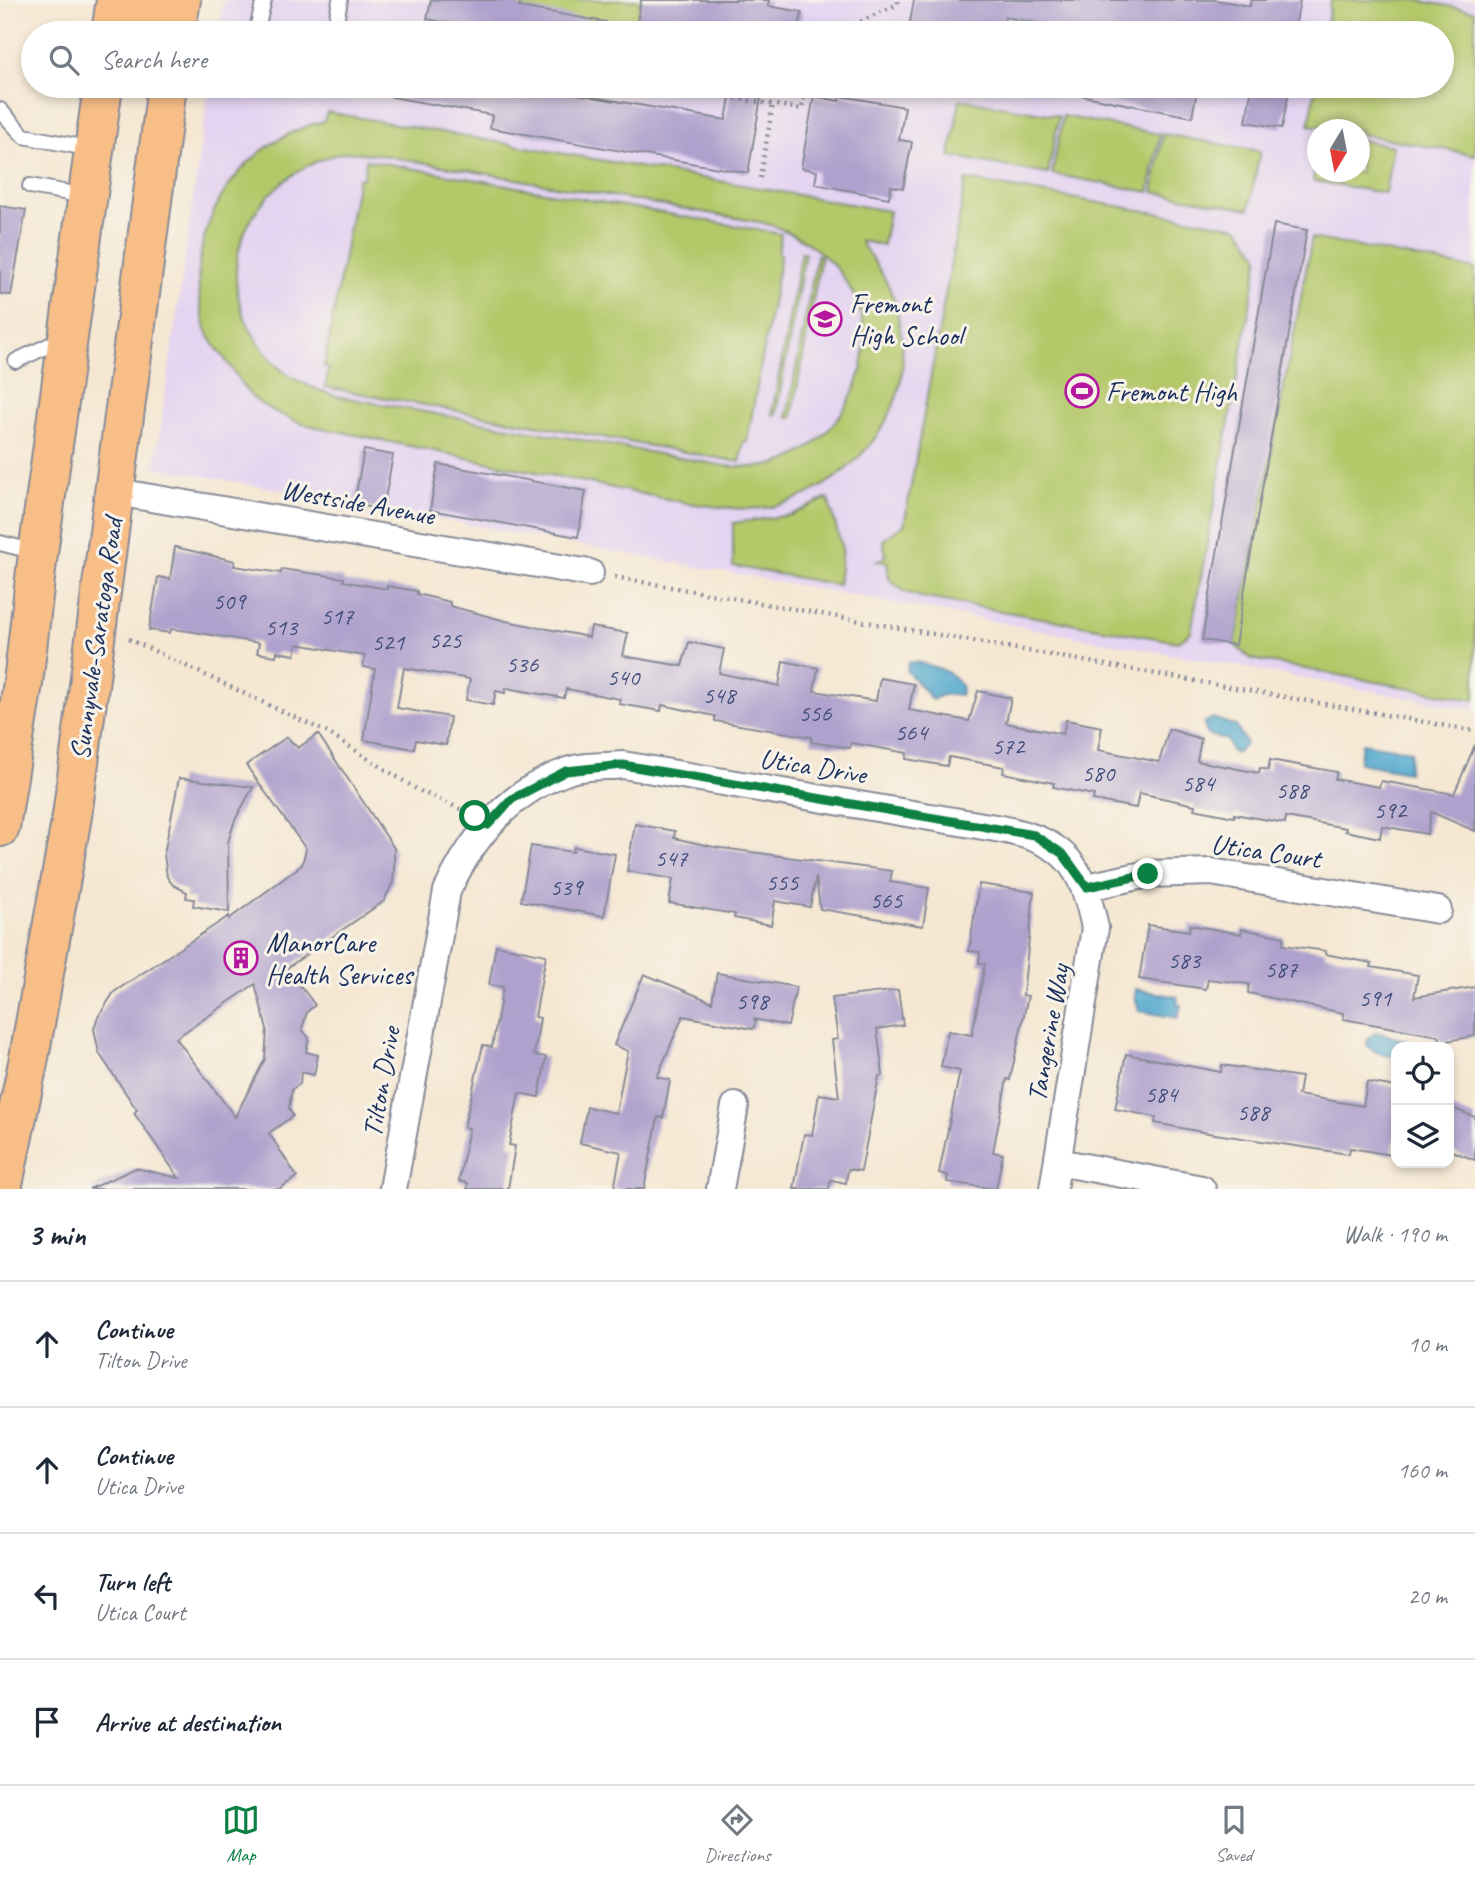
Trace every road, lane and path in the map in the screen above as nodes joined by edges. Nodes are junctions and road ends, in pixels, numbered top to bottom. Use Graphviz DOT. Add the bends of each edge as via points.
graph roads {
  1 [pos="116,0"];
  2 [pos="151,0"];
  3 [pos="181,0"];
  4 [pos="264,0"];
  5 [pos="340,0"];
  6 [pos="898,0"];
  7 [pos="113,21"];
  8 [pos="147,21"];
  9 [pos="177,21"];
  10 [pos="259,21"];
  11 [pos="336,21"];
  12 [pos="860,21"];
  13 [pos="101,98"];
  14 [pos="165,98"];
  15 [pos="735,98"];
  16 [pos="804,98"];
  17 [pos="773,104"];
  18 [pos="0,110"];
  19 [pos="93,149"];
  20 [pos="760,178"];
  21 [pos="30,186"];
  22 [pos="86,196"];
  23 [pos="70,335"];
  24 [pos="16,361"];
  25 [pos="116,492"];
  26 [pos="0,544"];
  27 [pos="38,553"];
  28 [pos="590,573"];
  29 [pos="129,639"];
  30 [pos="1475,731"];
  31 [pos="512,799"];
  32 [pos="488,825"];
  33 [pos="0,827"];
  34 [pos="1087,887"];
  35 [pos="1438,910"];
  36 [pos="735,1106"];
  37 [pos="1058,1162"];
  38 [pos="2,1189"];
  39 [pos="393,1189"];
  40 [pos="720,1189"];
  41 [pos="1053,1189"];
  42 [pos="1202,1189"];
  1 -- 7 [label="main road"];
  2 -- 8 [label="main road"];
  3 -- 9 [label="main road"];
  4 -- 10 [label="lane"];
  5 -- 11 [label="lane"];
  6 -- 12 [label="path" via="898,5"];
  13 -- 19 [label="main road"];
  14 -- 25 [label="main road, Sunnyvale-Saratoga Road"];
  15 -- 17 [label="path"];
  16 -- 17 [label="path" via="802,109"];
  17 -- 20 [label="path"];
  18 -- 19 [label="lane" via="24,136"];
  19 -- 22 [label="main road"];
  21 -- 22 [label="lane"];
  22 -- 23 [label="main road"];
  23 -- 24 [label="lane"];
  23 -- 27 [label="main road"];
  25 -- 28 [label="street, Westside Avenue"];
  25 -- 38 [label="main road, Sunnyvale-Saratoga Road" via="72,816"];
  26 -- 27 [label="lane"];
  27 -- 33 [label="main road"];
  28 -- 30 [label="path"];
  29 -- 32 [label="path" via="328,733 418,790"];
  31 -- 32 [label="street, Tilton Drive"];
  31 -- 34 [label="street, Utica Drive" via="566,771 623,765 1034,835 1063,854"];
  32 -- 39 [label="street, Tilton Drive" via="464,855 447,891"];
  34 -- 35 [label="street, Utica Court" via="1148,874 1211,872"];
  34 -- 37 [label="street, Tangerine Way" via="1096,928"];
  36 -- 40 [label="street"];
  37 -- 41 [label="street, Tangerine Way"];
  37 -- 42 [label="street"];
}
